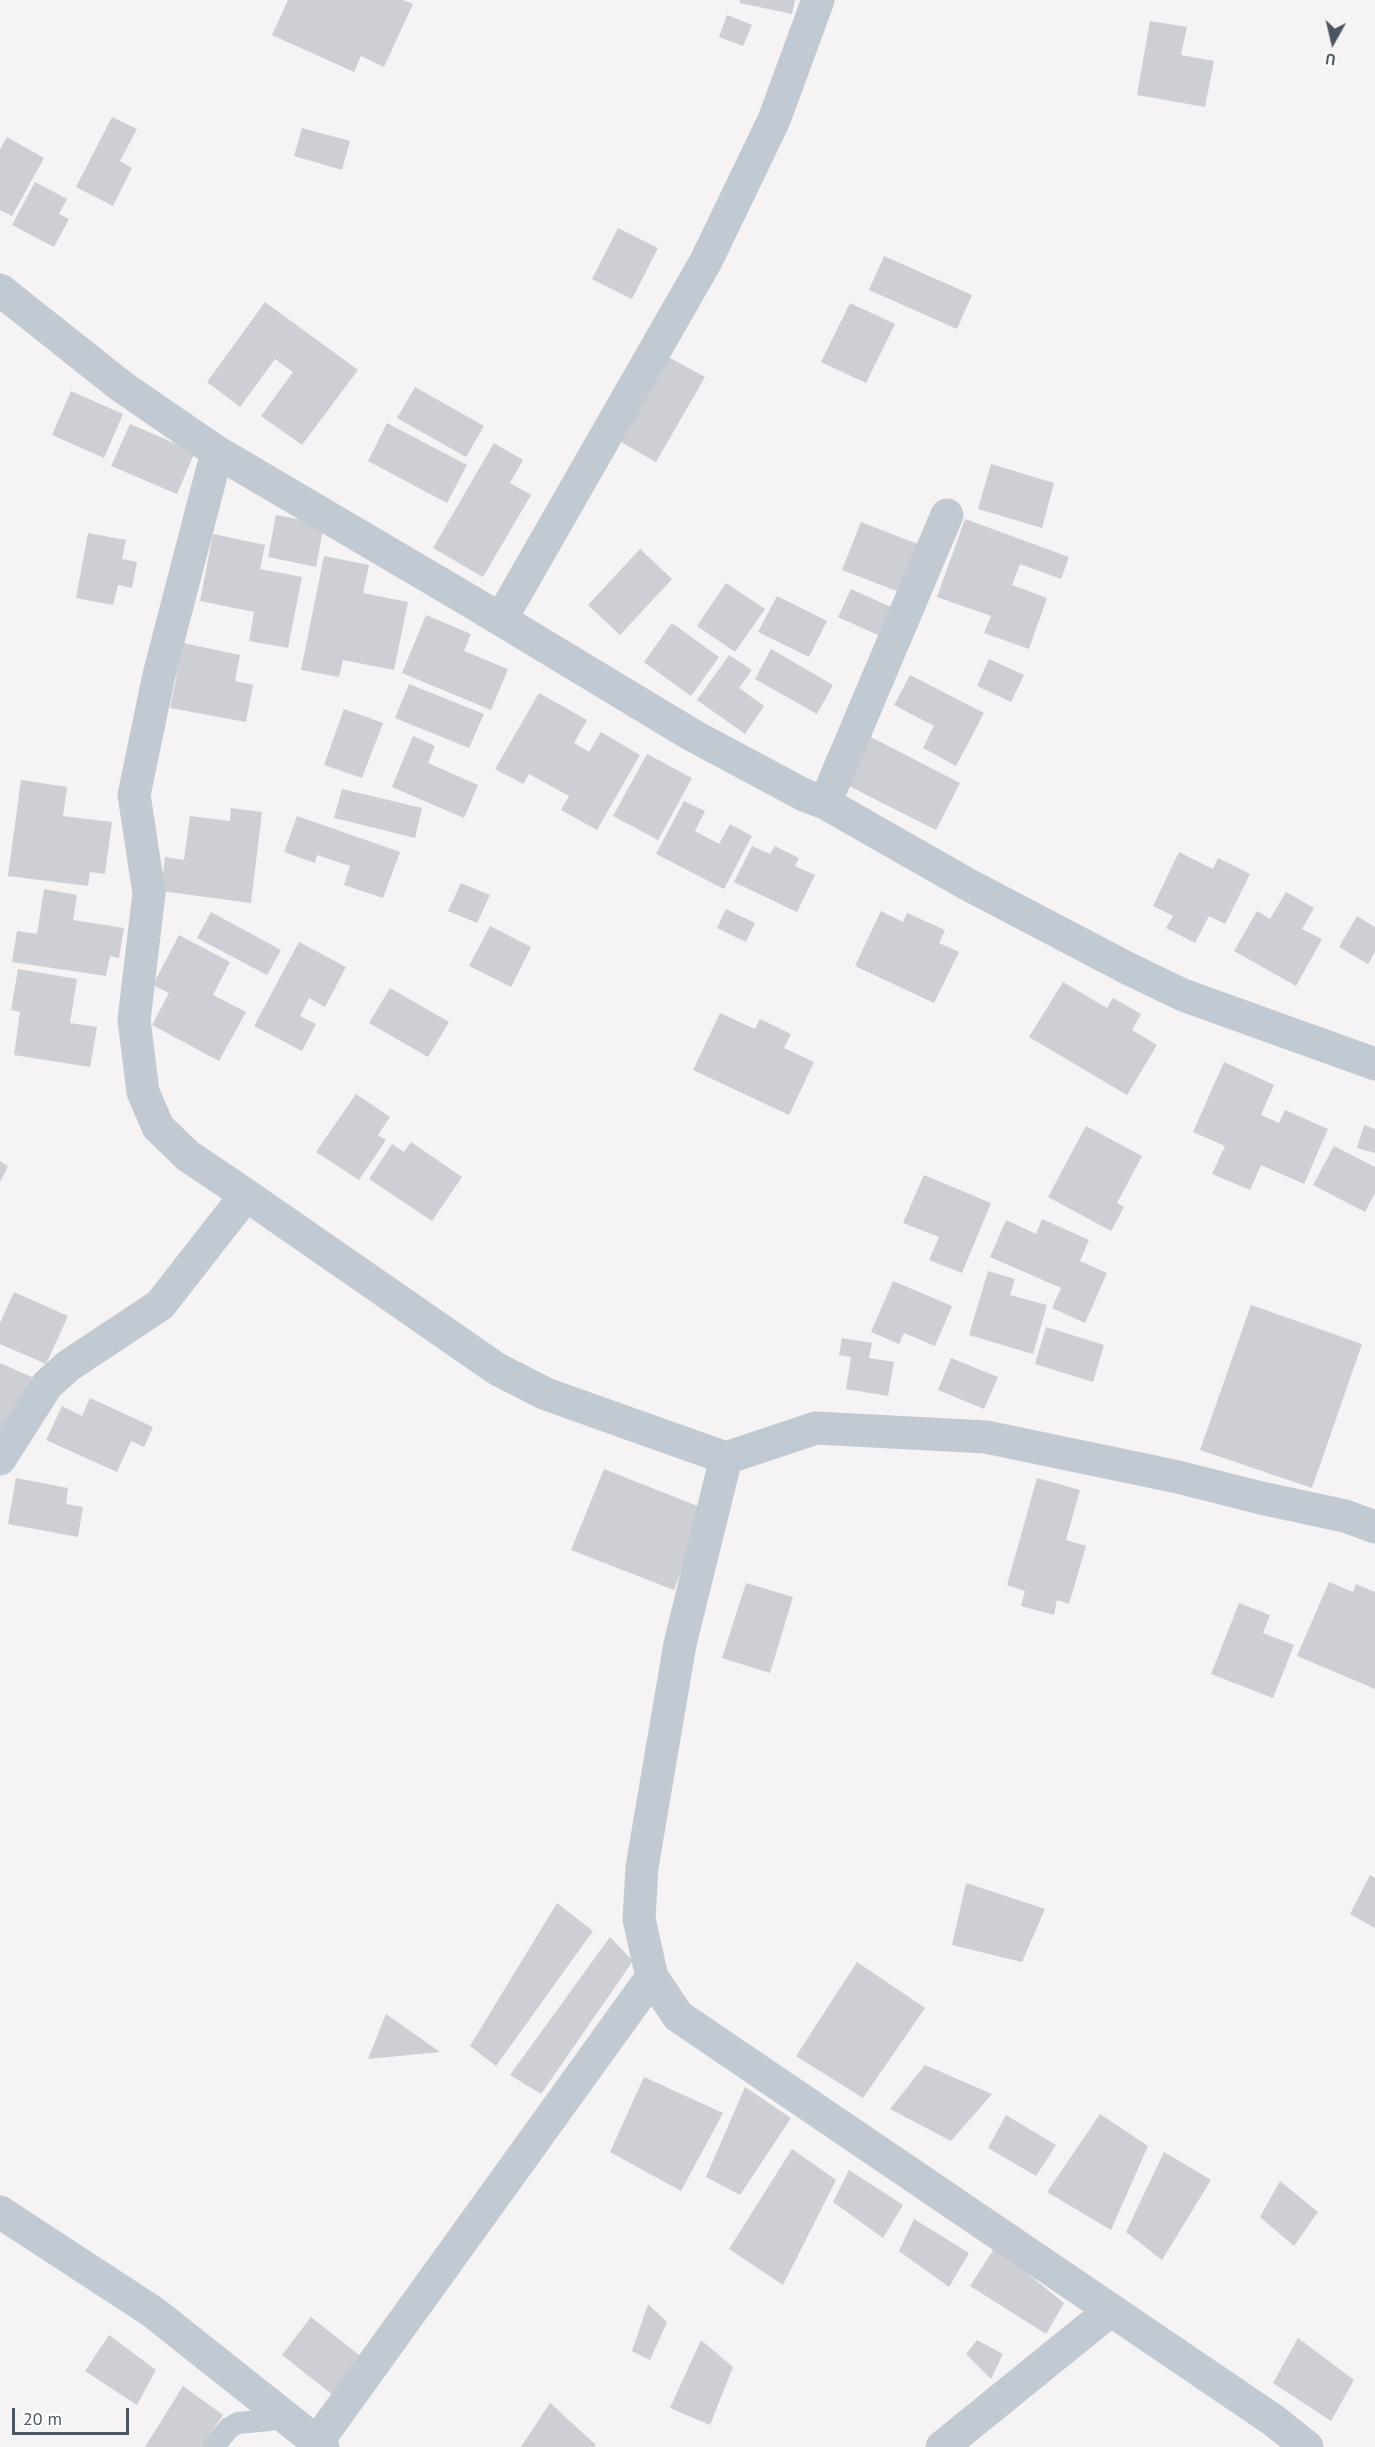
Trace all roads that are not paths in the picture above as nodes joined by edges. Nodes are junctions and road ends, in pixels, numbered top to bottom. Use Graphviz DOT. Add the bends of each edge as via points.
graph roads {
  1 [pos="818,0"];
  2 [pos="0,290"];
  3 [pos="217,452"];
  4 [pos="948,515"];
  5 [pos="501,619"];
  6 [pos="825,803"];
  7 [pos="1375,1064"];
  8 [pos="246,1195"];
  9 [pos="726,1458"];
  10 [pos="0,1459"];
  11 [pos="1375,1527"];
  12 [pos="652,1977"];
  13 [pos="0,2212"];
  14 [pos="1111,2310"];
  15 [pos="279,2412"];
  16 [pos="320,2445"];
  17 [pos="213,2447"];
  18 [pos="942,2447"];
  19 [pos="1307,2447"];
  1 -- 5 [label="street" via="774,120 706,261"];
  2 -- 3 [label="street" via="121,386"];
  3 -- 5 [label="street"];
  3 -- 8 [label="street" via="159,675 134,795 149,893 134,1020 143,1092 158,1127 188,1156"];
  4 -- 6 [label="street"];
  5 -- 6 [label="street" via="692,735"];
  6 -- 7 [label="street" via="968,884 1183,995"];
  8 -- 9 [label="street" via="497,1369 546,1394"];
  8 -- 10 [label="street" via="160,1305 68,1366 47,1385"];
  9 -- 11 [label="street" via="816,1428 986,1437 1178,1477 1345,1516"];
  9 -- 12 [label="street" via="680,1644 642,1867 639,1918"];
  12 -- 14 [label="street" via="678,2016"];
  12 -- 16 [label="street"];
  13 -- 15 [label="street" via="153,2312"];
  14 -- 18 [label="street"];
  14 -- 19 [label="street"];
  15 -- 16 [label="street"];
  15 -- 17 [label="lane" via="270,2420 238,2423"];
}
